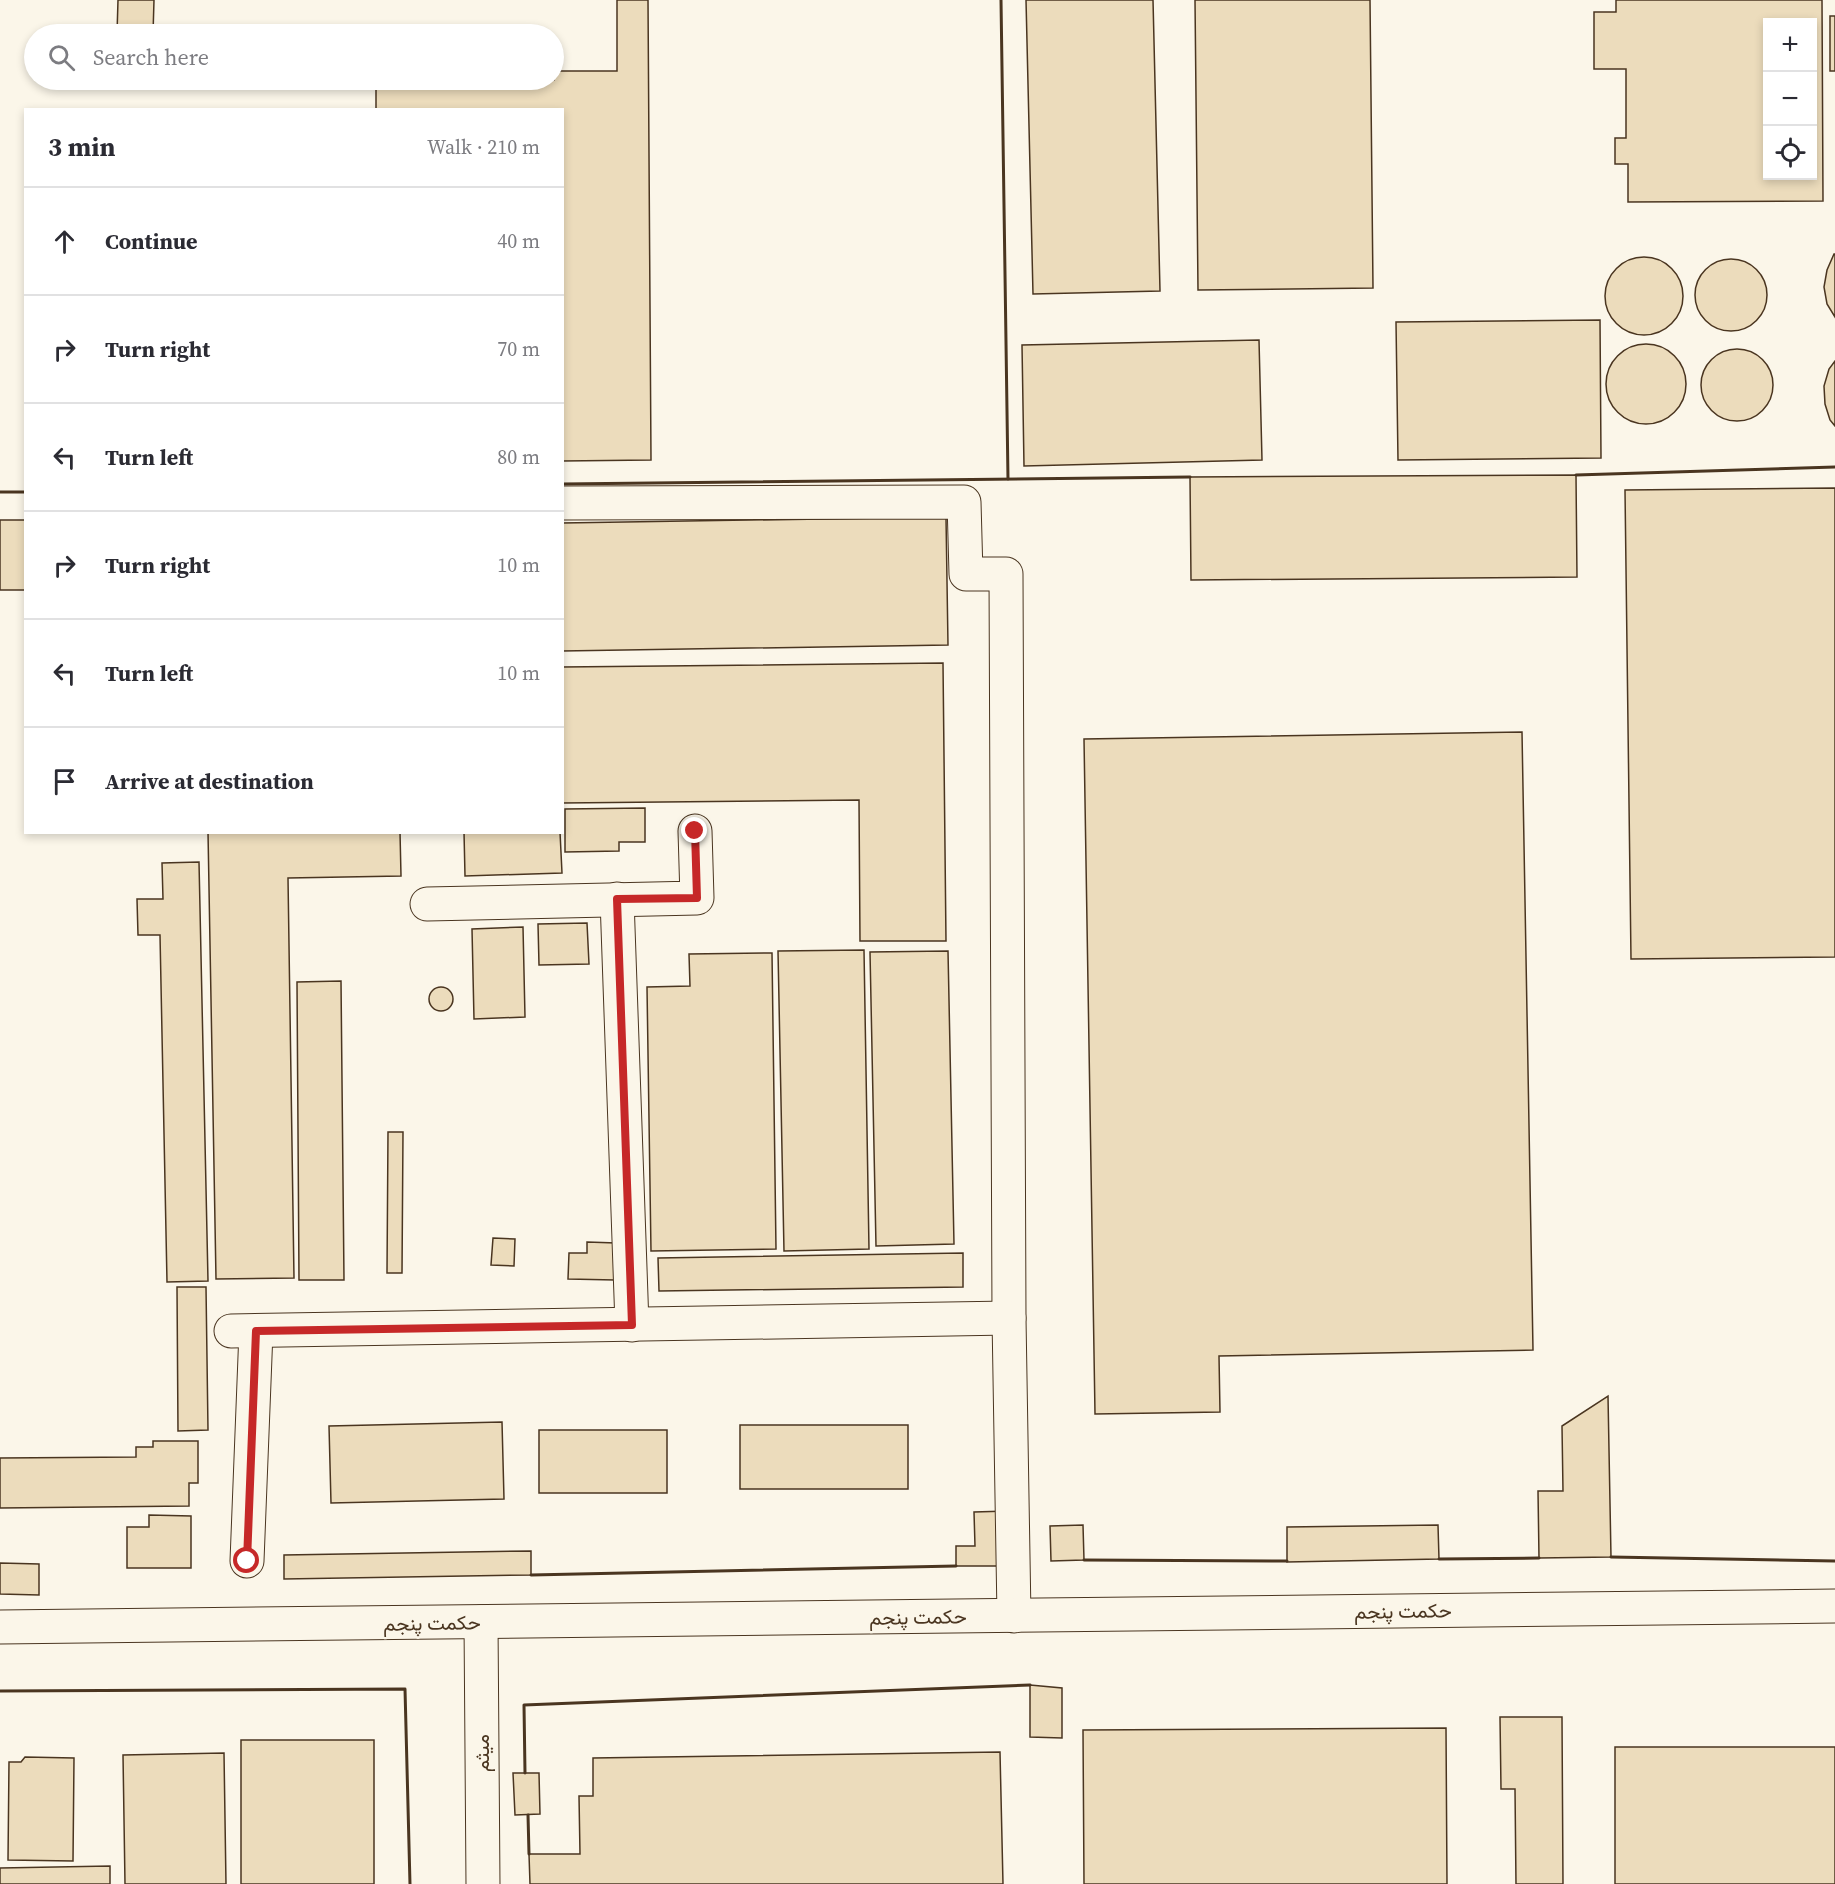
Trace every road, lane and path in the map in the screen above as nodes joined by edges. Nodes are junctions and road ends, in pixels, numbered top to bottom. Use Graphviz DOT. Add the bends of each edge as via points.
graph roads {
  1 [pos="564,503"];
  2 [pos="695,831"];
  3 [pos="617,899"];
  4 [pos="427,904"];
  5 [pos="1009,1318"];
  6 [pos="632,1325"];
  7 [pos="247,1561"];
  8 [pos="1835,1606"];
  9 [pos="1014,1616"];
  10 [pos="481,1622"];
  11 [pos="0,1628"];
  12 [pos="483,1884"];
  1 -- 5 [label="street" via="964,502 966,574 1006,574"];
  2 -- 3 [label="street" via="697,898"];
  3 -- 4 [label="street"];
  3 -- 6 [label="street"];
  5 -- 6 [label="street"];
  5 -- 9 [label="street"];
  6 -- 7 [label="street" via="244,1331"];
  8 -- 9 [label="street, حکمت پنجم"];
  9 -- 10 [label="street, حکمت پنجم"];
  10 -- 11 [label="street, حکمت پنجم"];
  10 -- 12 [label="street, میثم"];
}
